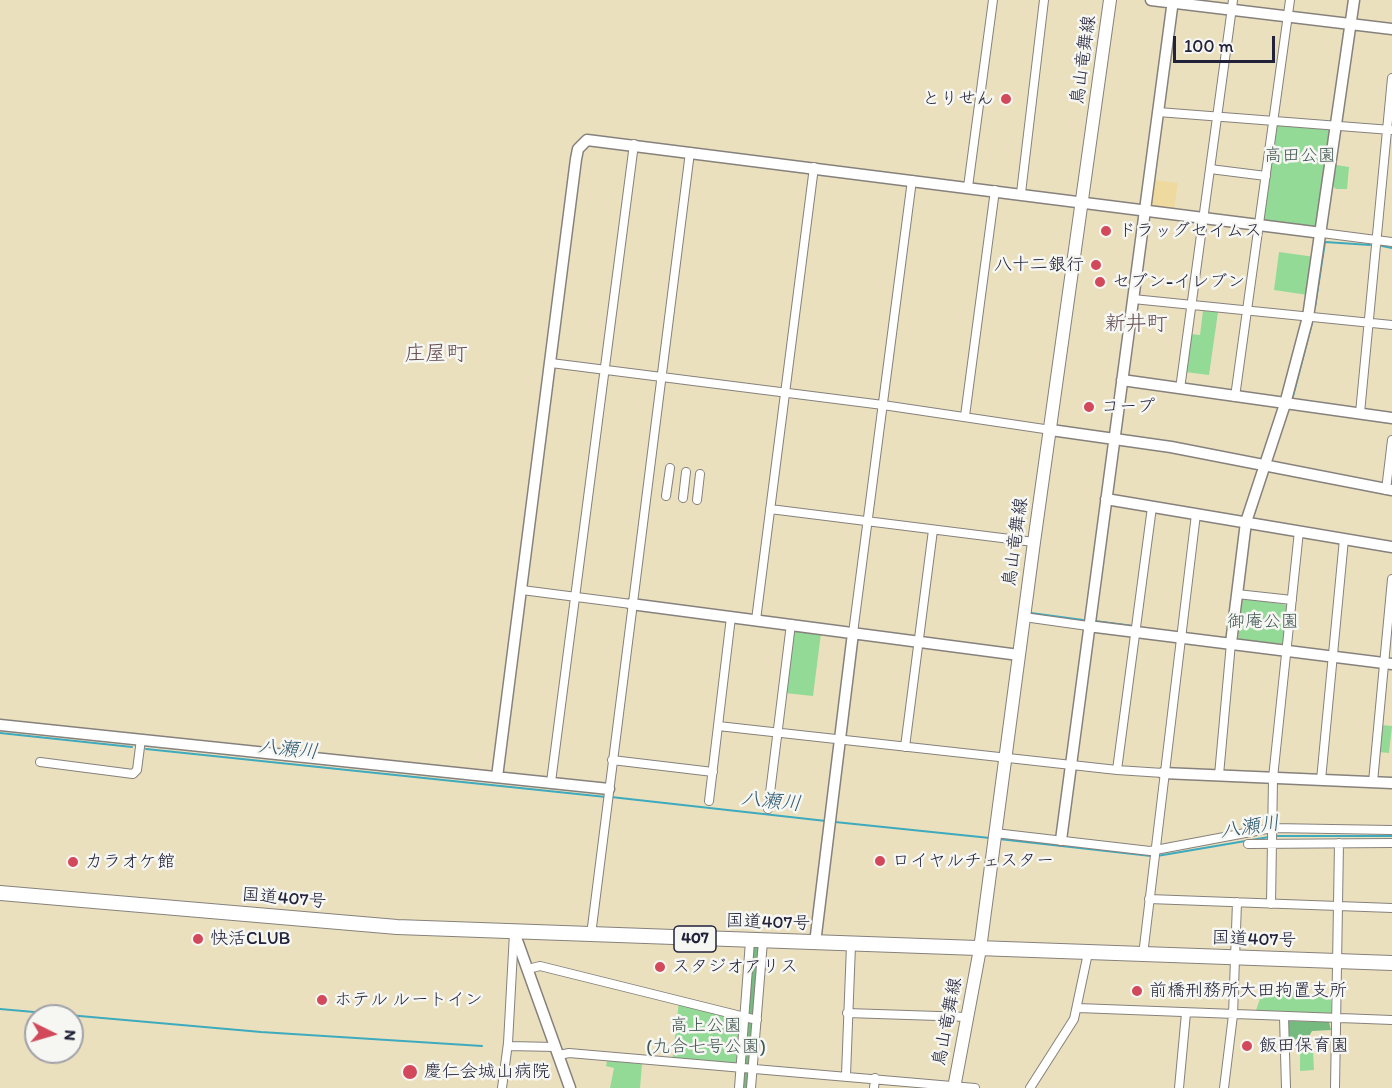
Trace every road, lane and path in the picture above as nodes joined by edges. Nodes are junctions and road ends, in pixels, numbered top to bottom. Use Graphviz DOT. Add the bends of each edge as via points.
graph roads {
  1 [pos="993,0"];
  2 [pos="1044,0"];
  3 [pos="1110,0"];
  4 [pos="1151,0"];
  5 [pos="1290,0"];
  6 [pos="1354,0"];
  7 [pos="1173,1"];
  8 [pos="1232,5"];
  9 [pos="1287,16"];
  10 [pos="1352,24"];
  11 [pos="1392,28"];
  12 [pos="1392,78"];
  13 [pos="1158,112"];
  14 [pos="1216,116"];
  15 [pos="1273,121"];
  16 [pos="1338,126"];
  17 [pos="1390,130"];
  18 [pos="634,144"];
  19 [pos="690,152"];
  20 [pos="814,167"];
  21 [pos="1210,169"];
  22 [pos="1266,176"];
  23 [pos="912,180"];
  24 [pos="968,187"];
  25 [pos="995,190"];
  26 [pos="1021,194"];
  27 [pos="1081,202"];
  28 [pos="1145,210"];
  29 [pos="1203,218"];
  30 [pos="1259,225"];
  31 [pos="1322,233"];
  32 [pos="1376,241"];
  33 [pos="1392,242"];
  34 [pos="1133,299"];
  35 [pos="1191,305"];
  36 [pos="1247,311"];
  37 [pos="1308,317"];
  38 [pos="1369,323"];
  39 [pos="1392,325"];
  40 [pos="551,363"];
  41 [pos="604,369"];
  42 [pos="661,377"];
  43 [pos="1122,380"];
  44 [pos="1180,389"];
  45 [pos="784,393"];
  46 [pos="1235,397"];
  47 [pos="1286,404"];
  48 [pos="883,405"];
  49 [pos="1360,413"];
  50 [pos="965,416"];
  51 [pos="1392,418"];
  52 [pos="1051,430"];
  53 [pos="1114,439"];
  54 [pos="1392,440"];
  55 [pos="1265,466"];
  56 [pos="670,468"];
  57 [pos="686,472"];
  58 [pos="700,474"];
  59 [pos="1389,490"];
  60 [pos="666,496"];
  61 [pos="683,498"];
  62 [pos="1106,499"];
  63 [pos="697,500"];
  64 [pos="1152,507"];
  65 [pos="770,509"];
  66 [pos="1196,514"];
  67 [pos="867,522"];
  68 [pos="1246,522"];
  69 [pos="933,530"];
  70 [pos="1299,531"];
  71 [pos="1344,539"];
  72 [pos="1034,542"];
  73 [pos="1392,547"];
  74 [pos="1392,579"];
  75 [pos="522,590"];
  76 [pos="1237,594"];
  77 [pos="574,598"];
  78 [pos="1292,600"];
  79 [pos="631,604"];
  80 [pos="731,617"];
  81 [pos="1024,617"];
  82 [pos="756,620"];
  83 [pos="791,624"];
  84 [pos="1088,626"];
  85 [pos="1135,632"];
  86 [pos="853,633"];
  87 [pos="1181,637"];
  88 [pos="918,641"];
  89 [pos="1231,643"];
  90 [pos="1287,651"];
  91 [pos="1019,655"];
  92 [pos="1333,657"];
  93 [pos="1388,664"];
  94 [pos="0,725"];
  95 [pos="718,726"];
  96 [pos="777,733"];
  97 [pos="141,739"];
  98 [pos="840,740"];
  99 [pos="905,747"];
  100 [pos="1005,757"];
  101 [pos="612,760"];
  102 [pos="40,762"];
  103 [pos="1070,765"];
  104 [pos="1117,770"];
  105 [pos="712,772"];
  106 [pos="1163,773"];
  107 [pos="1219,775"];
  108 [pos="498,777"];
  109 [pos="1273,778"];
  110 [pos="1322,780"];
  111 [pos="551,782"];
  112 [pos="1373,782"];
  113 [pos="1392,783"];
  114 [pos="608,794"];
  115 [pos="709,801"];
  116 [pos="768,809"];
  117 [pos="1392,830"];
  118 [pos="995,836"];
  119 [pos="1272,836"];
  120 [pos="1060,840"];
  121 [pos="1339,843"];
  122 [pos="1392,843"];
  123 [pos="1248,844"];
  124 [pos="1156,850"];
  125 [pos="0,893"];
  126 [pos="1149,899"];
  127 [pos="1237,902"];
  128 [pos="1271,904"];
  129 [pos="1337,906"];
  130 [pos="1392,908"];
  131 [pos="514,932"];
  132 [pos="591,935"];
  133 [pos="757,941"];
  134 [pos="815,943"];
  135 [pos="851,945"];
  136 [pos="980,949"];
  137 [pos="1088,953"];
  138 [pos="1143,955"];
  139 [pos="1235,958"];
  140 [pos="1335,961"];
  141 [pos="1392,963"];
  142 [pos="510,965"];
  143 [pos="527,967"];
  144 [pos="1077,1008"];
  145 [pos="847,1013"];
  146 [pos="1186,1013"];
  147 [pos="1233,1015"];
  148 [pos="744,1017"];
  149 [pos="968,1017"];
  150 [pos="1284,1017"];
  151 [pos="1336,1019"];
  152 [pos="757,1020"];
  153 [pos="1392,1020"];
  154 [pos="508,1046"];
  155 [pos="557,1051"];
  156 [pos="741,1067"];
  157 [pos="752,1069"];
  158 [pos="846,1075"];
  159 [pos="874,1083"];
  160 [pos="954,1086"];
  161 [pos="502,1088"];
  162 [pos="570,1088"];
  163 [pos="739,1088"];
  164 [pos="751,1088"];
  165 [pos="975,1088"];
  166 [pos="1030,1088"];
  167 [pos="1179,1088"];
  168 [pos="1224,1088"];
  169 [pos="1286,1088"];
  170 [pos="1335,1088"];
  1 -- 24 [label="street"];
  2 -- 26 [label="street"];
  3 -- 27 [label="main road, 鳥山竜舞線"];
  4 -- 7 [label="street"];
  5 -- 9 [label="street"];
  6 -- 10 [label="street"];
  7 -- 8 [label="street"];
  7 -- 13 [label="street"];
  8 -- 9 [label="street"];
  8 -- 14 [label="street"];
  9 -- 10 [label="street"];
  9 -- 15 [label="street"];
  10 -- 11 [label="street"];
  10 -- 16 [label="street"];
  12 -- 17 [label="street"];
  13 -- 14 [label="street"];
  13 -- 28 [label="street"];
  14 -- 15 [label="street"];
  14 -- 21 [label="street"];
  15 -- 16 [label="street"];
  15 -- 22 [label="street"];
  16 -- 17 [label="street"];
  16 -- 31 [label="street"];
  17 -- 32 [label="street"];
  18 -- 19 [label="street"];
  18 -- 40 [label="street" via="594,140 578,149"];
  18 -- 41 [label="street"];
  19 -- 20 [label="street"];
  19 -- 42 [label="street"];
  20 -- 23 [label="street"];
  20 -- 45 [label="street"];
  21 -- 22 [label="street"];
  21 -- 29 [label="street"];
  22 -- 30 [label="street"];
  23 -- 24 [label="street"];
  23 -- 48 [label="street"];
  24 -- 25 [label="street"];
  25 -- 26 [label="street"];
  25 -- 50 [label="street"];
  26 -- 27 [label="street"];
  27 -- 28 [label="street"];
  27 -- 52 [label="main road, 鳥山竜舞線"];
  28 -- 29 [label="street"];
  28 -- 34 [label="street"];
  29 -- 30 [label="street"];
  29 -- 35 [label="street"];
  30 -- 31 [label="street"];
  30 -- 36 [label="street"];
  31 -- 32 [label="street"];
  31 -- 37 [label="street"];
  32 -- 33 [label="street"];
  32 -- 38 [label="street"];
  34 -- 35 [label="street"];
  34 -- 43 [label="street"];
  35 -- 36 [label="street"];
  35 -- 44 [label="street"];
  36 -- 37 [label="street"];
  36 -- 46 [label="street"];
  37 -- 38 [label="street"];
  37 -- 47 [label="street"];
  38 -- 39 [label="street"];
  38 -- 49 [label="street"];
  40 -- 41 [label="street"];
  40 -- 75 [label="street"];
  41 -- 42 [label="street"];
  41 -- 77 [label="street"];
  42 -- 45 [label="street"];
  42 -- 79 [label="street"];
  43 -- 44 [label="street"];
  43 -- 53 [label="street"];
  44 -- 46 [label="street"];
  45 -- 48 [label="street"];
  45 -- 65 [label="street"];
  46 -- 47 [label="street"];
  47 -- 49 [label="street"];
  47 -- 55 [label="street"];
  48 -- 50 [label="street"];
  48 -- 67 [label="street"];
  49 -- 51 [label="street"];
  50 -- 52 [label="street"];
  52 -- 53 [label="street"];
  52 -- 72 [label="main road, 鳥山竜舞線"];
  53 -- 55 [label="street"];
  53 -- 62 [label="street"];
  54 -- 59 [label="street"];
  55 -- 59 [label="street"];
  55 -- 68 [label="street"];
  56 -- 60 [label="street"];
  57 -- 61 [label="street"];
  58 -- 63 [label="street"];
  62 -- 64 [label="street"];
  62 -- 84 [label="street"];
  64 -- 66 [label="street"];
  64 -- 85 [label="street"];
  65 -- 67 [label="street"];
  65 -- 82 [label="street"];
  66 -- 68 [label="street"];
  66 -- 87 [label="street"];
  67 -- 69 [label="street"];
  67 -- 86 [label="street"];
  68 -- 70 [label="street"];
  68 -- 76 [label="street"];
  69 -- 72 [label="street"];
  69 -- 88 [label="street"];
  70 -- 71 [label="street"];
  70 -- 78 [label="street"];
  71 -- 73 [label="street"];
  71 -- 92 [label="street"];
  72 -- 81 [label="main road, 鳥山竜舞線"];
  74 -- 93 [label="street"];
  75 -- 77 [label="street"];
  75 -- 108 [label="street"];
  76 -- 78 [label="street"];
  76 -- 89 [label="street"];
  77 -- 79 [label="street"];
  77 -- 111 [label="street"];
  78 -- 90 [label="street"];
  79 -- 80 [label="street"];
  79 -- 101 [label="street"];
  80 -- 82 [label="street"];
  80 -- 95 [label="street"];
  81 -- 84 [label="street"];
  81 -- 91 [label="main road, 鳥山竜舞線"];
  82 -- 83 [label="street"];
  83 -- 86 [label="street"];
  83 -- 96 [label="street"];
  84 -- 85 [label="street"];
  84 -- 103 [label="street"];
  85 -- 87 [label="street"];
  85 -- 104 [label="street"];
  86 -- 88 [label="street"];
  86 -- 98 [label="street"];
  87 -- 89 [label="street"];
  87 -- 106 [label="street"];
  88 -- 91 [label="street"];
  88 -- 99 [label="street"];
  89 -- 90 [label="street"];
  89 -- 107 [label="street"];
  90 -- 92 [label="street"];
  90 -- 109 [label="street"];
  91 -- 100 [label="main road, 鳥山竜舞線"];
  92 -- 93 [label="street"];
  92 -- 110 [label="street"];
  93 -- 112 [label="street"];
  94 -- 97 [label="street"];
  95 -- 96 [label="street"];
  95 -- 105 [label="street"];
  96 -- 98 [label="street"];
  96 -- 116 [label="street"];
  97 -- 102 [label="street" via="137,770 133,774"];
  97 -- 108 [label="street"];
  98 -- 99 [label="street"];
  98 -- 134 [label="street"];
  99 -- 100 [label="street"];
  100 -- 103 [label="street"];
  100 -- 118 [label="main road, 鳥山竜舞線"];
  101 -- 105 [label="street"];
  101 -- 114 [label="street"];
  103 -- 104 [label="street"];
  103 -- 120 [label="street"];
  104 -- 106 [label="street"];
  105 -- 115 [label="street"];
  106 -- 107 [label="street"];
  106 -- 124 [label="street"];
  107 -- 109 [label="street"];
  108 -- 111 [label="street"];
  109 -- 110 [label="street"];
  109 -- 119 [label="street"];
  110 -- 112 [label="street"];
  111 -- 114 [label="street"];
  112 -- 113 [label="street"];
  114 -- 132 [label="street"];
  117 -- 119 [label="street"];
  118 -- 120 [label="street"];
  118 -- 136 [label="main road, 鳥山竜舞線"];
  119 -- 121 [label="street"];
  119 -- 123 [label="street"];
  119 -- 124 [label="street"];
  119 -- 128 [label="street"];
  120 -- 124 [label="street"];
  121 -- 122 [label="street"];
  121 -- 129 [label="street"];
  124 -- 126 [label="street"];
  125 -- 131 [label="highway, 国道407号 / 407" via="387,927"];
  126 -- 127 [label="street"];
  126 -- 138 [label="street"];
  127 -- 128 [label="street"];
  127 -- 139 [label="street"];
  128 -- 129 [label="street"];
  129 -- 130 [label="street"];
  129 -- 140 [label="street"];
  131 -- 132 [label="highway, 国道407号 / 407"];
  131 -- 142 [label="street"];
  131 -- 143 [label="street"];
  132 -- 133 [label="highway, 国道407号 / 407"];
  133 -- 134 [label="highway, 国道407号 / 407"];
  133 -- 148 [label="street"];
  133 -- 152 [label="street"];
  134 -- 135 [label="highway, 国道407号 / 407"];
  135 -- 136 [label="highway, 国道407号 / 407"];
  135 -- 145 [label="street"];
  136 -- 137 [label="highway, 国道407号 / 407"];
  136 -- 149 [label="main road, 鳥山竜舞線"];
  137 -- 138 [label="highway, 国道407号 / 407"];
  137 -- 144 [label="street"];
  138 -- 139 [label="highway, 国道407号 / 407"];
  139 -- 140 [label="highway, 国道407号 / 407"];
  139 -- 147 [label="street"];
  140 -- 141 [label="highway, 国道407号 / 407"];
  140 -- 151 [label="street"];
  142 -- 143 [label="street" via="515,962"];
  142 -- 154 [label="street"];
  143 -- 148 [label="street" via="540,966"];
  143 -- 155 [label="street"];
  144 -- 146 [label="street"];
  144 -- 166 [label="street"];
  145 -- 149 [label="street"];
  145 -- 158 [label="street"];
  146 -- 147 [label="street"];
  146 -- 167 [label="street"];
  147 -- 150 [label="street"];
  147 -- 168 [label="street"];
  148 -- 152 [label="street"];
  148 -- 156 [label="street"];
  149 -- 160 [label="main road, 鳥山竜舞線"];
  150 -- 151 [label="street"];
  150 -- 169 [label="street"];
  151 -- 153 [label="street"];
  151 -- 170 [label="street"];
  152 -- 157 [label="street"];
  154 -- 155 [label="street"];
  154 -- 161 [label="street"];
  155 -- 156 [label="street"];
  155 -- 162 [label="street"];
  156 -- 157 [label="street"];
  156 -- 163 [label="street"];
  157 -- 158 [label="street"];
  157 -- 164 [label="street"];
  158 -- 159 [label="street"];
  159 -- 160 [label="street"];
  160 -- 165 [label="street"];
}
